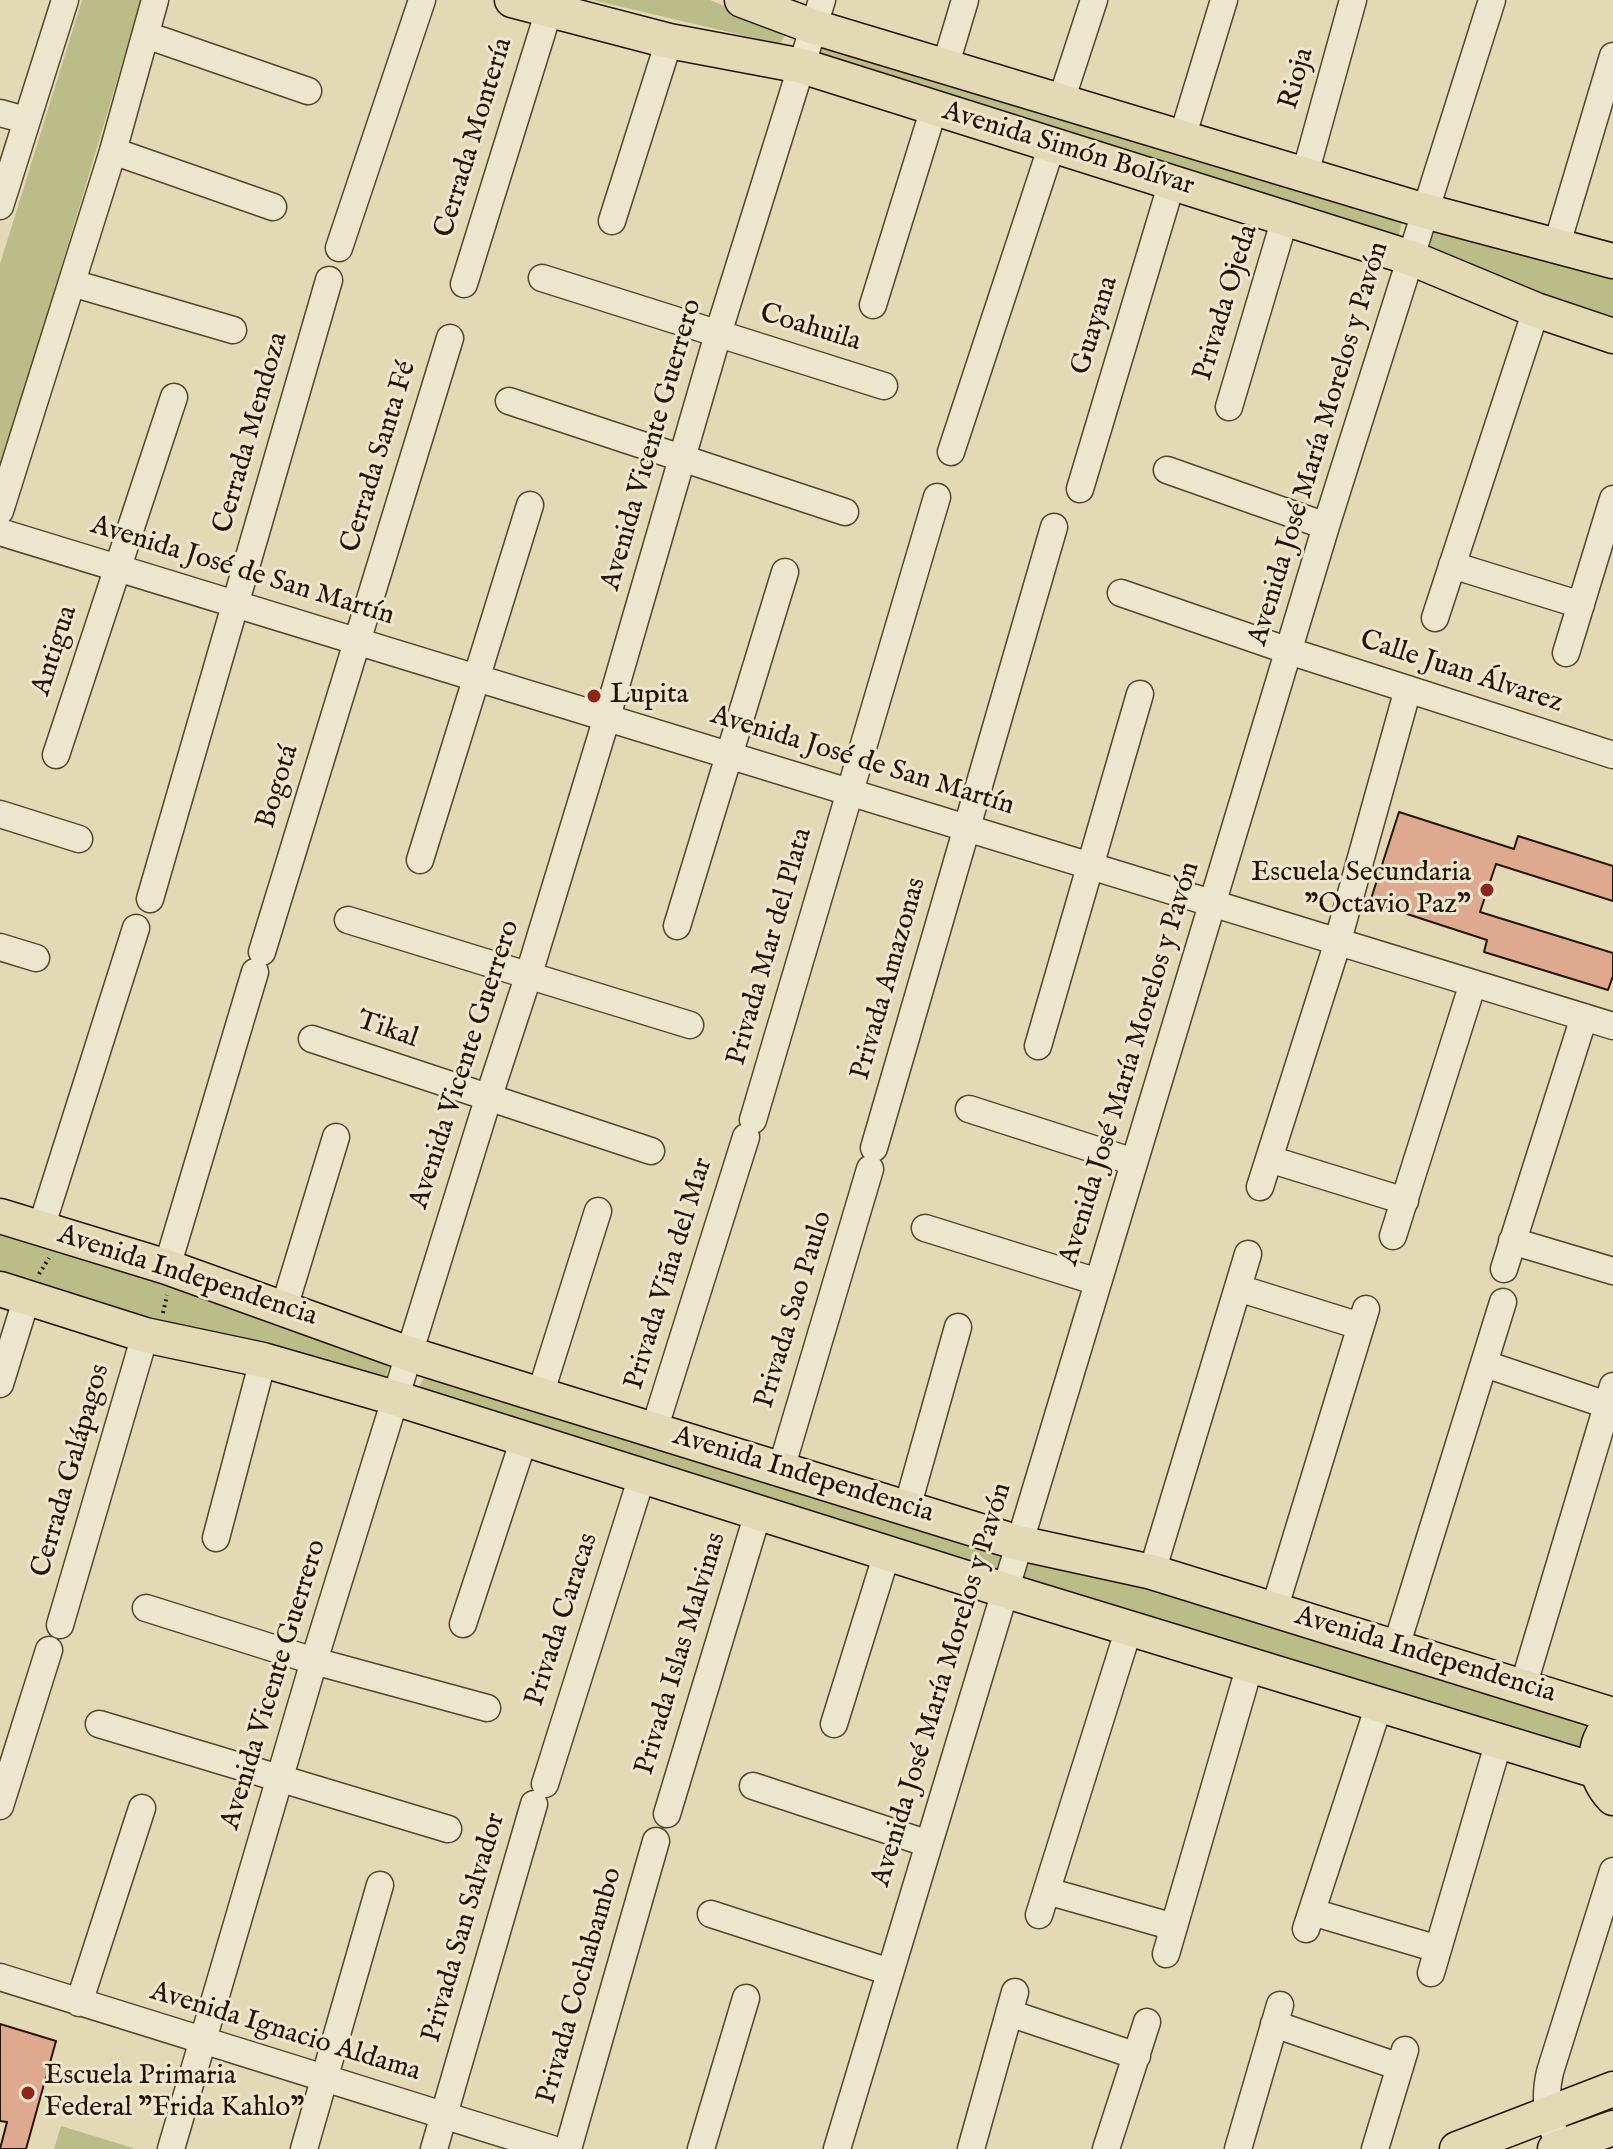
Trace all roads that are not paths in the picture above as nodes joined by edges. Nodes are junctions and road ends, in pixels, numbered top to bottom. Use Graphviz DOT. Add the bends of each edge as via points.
graph roads {
  1 [pos="65,0"];
  2 [pos="155,0"];
  3 [pos="422,0"];
  4 [pos="512,0"];
  5 [pos="742,0"];
  6 [pos="965,0"];
  7 [pos="1094,0"];
  8 [pos="1224,0"];
  9 [pos="1353,0"];
  10 [pos="1492,0"];
  11 [pos="549,10"];
  12 [pos="818,14"];
  13 [pos="146,35"];
  14 [pos="669,41"];
  15 [pos="1613,56"];
  16 [pos="802,66"];
  17 [pos="945,67"];
  18 [pos="308,91"];
  19 [pos="1061,101"];
  20 [pos="934,108"];
  21 [pos="0,113"];
  22 [pos="26,120"];
  23 [pos="1182,138"];
  24 [pos="1052,145"];
  25 [pos="113,151"];
  26 [pos="1305,174"];
  27 [pos="1172,182"];
  28 [pos="0,206"];
  29 [pos="273,207"];
  30 [pos="1425,211"];
  31 [pos="1285,218"];
  32 [pos="612,221"];
  33 [pos="1557,244"];
  34 [pos="339,248"];
  35 [pos="1411,258"];
  36 [pos="1613,261"];
  37 [pos="542,278"];
  38 [pos="329,280"];
  39 [pos="72,283"];
  40 [pos="464,284"];
  41 [pos="873,305"];
  42 [pos="1536,310"];
  43 [pos="233,330"];
  44 [pos="718,334"];
  45 [pos="1613,336"];
  46 [pos="450,338"];
  47 [pos="884,386"];
  48 [pos="174,397"];
  49 [pos="509,401"];
  50 [pos="1229,407"];
  51 [pos="951,452"];
  52 [pos="682,460"];
  53 [pos="1167,470"];
  54 [pos="1080,489"];
  55 [pos="937,497"];
  56 [pos="1613,499"];
  57 [pos="530,505"];
  58 [pos="0,511"];
  59 [pos="845,512"];
  60 [pos="1326,526"];
  61 [pos="1054,527"];
  62 [pos="0,532"];
  63 [pos="1452,565"];
  64 [pos="118,568"];
  65 [pos="785,572"];
  66 [pos="1121,593"];
  67 [pos="236,604"];
  68 [pos="1581,605"];
  69 [pos="1435,618"];
  70 [pos="357,641"];
  71 [pos="1289,651"];
  72 [pos="1566,653"];
  73 [pos="476,677"];
  74 [pos="1408,689"];
  75 [pos="1140,694"];
  76 [pos="607,717"];
  77 [pos="56,755"];
  78 [pos="729,755"];
  79 [pos="1613,755"];
  80 [pos="850,792"];
  81 [pos="0,814"];
  82 [pos="967,828"];
  83 [pos="79,839"];
  84 [pos="420,860"];
  85 [pos="1090,866"];
  86 [pos="150,899"];
  87 [pos="1213,903"];
  88 [pos="348,920"];
  89 [pos="677,926"];
  90 [pos="136,928"];
  91 [pos="1337,942"];
  92 [pos="0,947"];
  93 [pos="36,958"];
  94 [pos="528,977"];
  95 [pos="1473,983"];
  96 [pos="1584,1017"];
  97 [pos="690,1025"];
  98 [pos="1613,1026"];
  99 [pos="312,1039"];
  100 [pos="1038,1046"];
  101 [pos="488,1099"];
  102 [pos="969,1109"];
  103 [pos="750,1129"];
  104 [pos="336,1137"];
  105 [pos="651,1151"];
  106 [pos="872,1158"];
  107 [pos="1269,1159"];
  108 [pos="1134,1162"];
  109 [pos="1260,1187"];
  110 [pos="1405,1201"];
  111 [pos="598,1211"];
  112 [pos="0,1216"];
  113 [pos="925,1228"];
  114 [pos="46,1230"];
  115 [pos="1393,1236"];
  116 [pos="1512,1241"];
  117 [pos="1248,1254"];
  118 [pos="170,1268"];
  119 [pos="1504,1269"];
  120 [pos="1613,1271"];
  121 [pos="1098,1282"];
  122 [pos="1238,1288"];
  123 [pos="16,1294"];
  124 [pos="1503,1302"];
  125 [pos="284,1308"];
  126 [pos="958,1327"];
  127 [pos="151,1337"];
  128 [pos="409,1354"];
  129 [pos="263,1360"];
  130 [pos="1485,1364"];
  131 [pos="0,1384"];
  132 [pos="540,1395"];
  133 [pos="1610,1395"];
  134 [pos="395,1398"];
  135 [pos="654,1430"];
  136 [pos="524,1439"];
  137 [pos="781,1469"];
  138 [pos="642,1476"];
  139 [pos="907,1508"];
  140 [pos="758,1513"];
  141 [pos="216,1538"];
  142 [pos="1019,1543"];
  143 [pos="887,1553"];
  144 [pos="1152,1572"];
  145 [pos="1004,1590"];
  146 [pos="146,1608"];
  147 [pos="1274,1610"];
  148 [pos="463,1624"];
  149 [pos="60,1625"];
  150 [pos="1129,1628"];
  151 [pos="1396,1647"];
  152 [pos="49,1650"];
  153 [pos="314,1661"];
  154 [pos="1250,1665"];
  155 [pos="1523,1687"];
  156 [pos="1379,1705"];
  157 [pos="487,1708"];
  158 [pos="1613,1718"];
  159 [pos="99,1724"];
  160 [pos="834,1724"];
  161 [pos="1499,1741"];
  162 [pos="279,1779"];
  163 [pos="1605,1785"];
  164 [pos="753,1786"];
  165 [pos="540,1794"];
  166 [pos="0,1806"];
  167 [pos="142,1808"];
  168 [pos="667,1814"];
  169 [pos="448,1829"];
  170 [pos="656,1841"];
  171 [pos="929,1844"];
  172 [pos="1613,1871"];
  173 [pos="380,1885"];
  174 [pos="711,1914"];
  175 [pos="1174,1927"];
  176 [pos="1166,1954"];
  177 [pos="890,1972"];
  178 [pos="0,1977"];
  179 [pos="746,1998"];
  180 [pos="79,2003"];
  181 [pos="1147,2022"];
  182 [pos="204,2042"];
  183 [pos="1137,2056"];
  184 [pos="326,2079"];
  185 [pos="1613,2089"];
  186 [pos="1547,2113"];
  187 [pos="444,2116"];
  188 [pos="1613,2128"];
  189 [pos="1558,2148"];
  190 [pos="171,2149"];
  191 [pos="304,2149"];
  192 [pos="434,2149"];
  193 [pos="552,2149"];
  194 [pos="568,2149"];
  195 [pos="701,2149"];
  196 [pos="837,2149"];
  197 [pos="971,2149"];
  198 [pos="1106,2149"];
  199 [pos="1238,2149"];
  200 [pos="1375,2149"];
  201 [pos="1457,2149"];
  1 -- 22 [label="street"];
  2 -- 13 [label="street"];
  3 -- 34 [label="street"];
  4 -- 11 [label="main road, Avenida Simón Bolívar"];
  5 -- 12 [label="main road, Avenida Simón Bolívar"];
  6 -- 17 [label="street"];
  7 -- 19 [label="street"];
  8 -- 23 [label="street"];
  9 -- 26 [label="street, Rioja"];
  10 -- 30 [label="street, Avenida José María Morelos y Pavón"];
  11 -- 14 [label="main road, Avenida Simón Bolívar"];
  11 -- 40 [label="street, Cerrada Montería"];
  12 -- 16 [label="street, Avenida Vicente Guerrero"];
  12 -- 17 [label="main road, Avenida Simón Bolívar"];
  13 -- 18 [label="street"];
  13 -- 25 [label="street"];
  14 -- 16 [label="main road, Avenida Simón Bolívar"];
  14 -- 32 [label="street"];
  15 -- 33 [label="street"];
  16 -- 20 [label="main road, Avenida Simón Bolívar"];
  16 -- 44 [label="street, Avenida Vicente Guerrero"];
  17 -- 19 [label="main road, Avenida Simón Bolívar"];
  19 -- 23 [label="main road, Avenida Simón Bolívar"];
  20 -- 24 [label="main road, Avenida Simón Bolívar"];
  20 -- 41 [label="street"];
  21 -- 22 [label="street"];
  22 -- 28 [label="street"];
  23 -- 26 [label="main road, Avenida Simón Bolívar"];
  24 -- 27 [label="main road, Avenida Simón Bolívar"];
  24 -- 51 [label="street"];
  25 -- 29 [label="street"];
  25 -- 39 [label="street"];
  26 -- 30 [label="main road, Avenida Simón Bolívar"];
  27 -- 31 [label="main road, Avenida Simón Bolívar"];
  27 -- 54 [label="street, Guayana"];
  30 -- 33 [label="main road, Avenida Simón Bolívar"];
  30 -- 35 [label="street, Avenida José María Morelos y Pavón"];
  31 -- 35 [label="main road, Avenida Simón Bolívar"];
  31 -- 50 [label="street, Privada Ojeda"];
  33 -- 36 [label="main road, Avenida Simón Bolívar"];
  35 -- 42 [label="main road, Avenida Simón Bolívar"];
  35 -- 60 [label="street, Avenida José María Morelos y Pavón"];
  37 -- 44 [label="street, Coahuila"];
  38 -- 67 [label="street, Cerrada Mendoza"];
  39 -- 43 [label="street"];
  39 -- 58 [label="street"];
  42 -- 45 [label="main road, Avenida Simón Bolívar"];
  42 -- 63 [label="street"];
  44 -- 47 [label="street, Coahuila"];
  44 -- 52 [label="street, Avenida Vicente Guerrero"];
  46 -- 70 [label="street, Cerrada Santa Fé"];
  48 -- 64 [label="street, Antigua"];
  49 -- 52 [label="street"];
  52 -- 59 [label="street"];
  52 -- 76 [label="street, Avenida Vicente Guerrero"];
  53 -- 60 [label="street"];
  55 -- 80 [label="street, Privada Mar del Plata"];
  56 -- 68 [label="street"];
  57 -- 73 [label="street"];
  60 -- 71 [label="street, Avenida José María Morelos y Pavón"];
  61 -- 82 [label="street, Privada Amazonas"];
  62 -- 64 [label="street, Avenida José de San Martín"];
  63 -- 68 [label="street"];
  63 -- 69 [label="street"];
  64 -- 67 [label="street, Avenida José de San Martín"];
  64 -- 77 [label="street, Antigua"];
  65 -- 78 [label="street"];
  66 -- 71 [label="street, Calle Juan Álvarez"];
  67 -- 70 [label="street, Avenida José de San Martín"];
  67 -- 86 [label="street, Cerrada Mendoza"];
  68 -- 72 [label="street"];
  70 -- 73 [label="street, Avenida José de San Martín"];
  70 -- 118 [label="street, Bogotá"];
  71 -- 74 [label="street, Calle Juan Álvarez"];
  71 -- 87 [label="street, Avenida José María Morelos y Pavón"];
  73 -- 76 [label="street, Avenida José de San Martín"];
  73 -- 84 [label="street"];
  74 -- 79 [label="street, Calle Juan Álvarez"];
  74 -- 91 [label="street"];
  75 -- 85 [label="street"];
  76 -- 78 [label="street, Avenida José de San Martín"];
  76 -- 94 [label="street, Avenida Vicente Guerrero"];
  78 -- 80 [label="street, Avenida José de San Martín"];
  78 -- 89 [label="street"];
  80 -- 82 [label="street, Avenida José de San Martín"];
  80 -- 103 [label="street, Privada Mar del Plata"];
  81 -- 83 [label="street"];
  82 -- 85 [label="street, Avenida José de San Martín"];
  82 -- 106 [label="street, Privada Amazonas"];
  85 -- 87 [label="street, Avenida José de San Martín"];
  85 -- 100 [label="street"];
  87 -- 91 [label="street, Avenida José de San Martín"];
  87 -- 108 [label="street, Avenida José María Morelos y Pavón"];
  88 -- 94 [label="street"];
  90 -- 114 [label="street"];
  91 -- 95 [label="street, Avenida José de San Martín"];
  91 -- 107 [label="street"];
  92 -- 93 [label="street"];
  94 -- 97 [label="street"];
  94 -- 101 [label="street, Avenida Vicente Guerrero"];
  95 -- 96 [label="street, Avenida José de San Martín"];
  95 -- 110 [label="street"];
  96 -- 98 [label="street, Avenida José de San Martín"];
  96 -- 116 [label="street"];
  99 -- 101 [label="street, Tikal"];
  101 -- 105 [label="street, Tikal"];
  101 -- 128 [label="street, Avenida Vicente Guerrero"];
  102 -- 108 [label="street"];
  103 -- 135 [label="street, Privada Viña del Mar"];
  104 -- 125 [label="street"];
  106 -- 137 [label="street, Privada Sao Paulo"];
  107 -- 109 [label="street"];
  107 -- 110 [label="street"];
  108 -- 121 [label="street, Avenida José María Morelos y Pavón"];
  110 -- 115 [label="street"];
  111 -- 132 [label="street"];
  112 -- 114 [label="main road, Avenida Independencia"];
  113 -- 121 [label="street"];
  114 -- 118 [label="main road, Avenida Independencia"];
  116 -- 119 [label="street"];
  116 -- 120 [label="street"];
  117 -- 122 [label="street"];
  118 -- 125 [label="main road, Avenida Independencia"];
  121 -- 142 [label="street, Avenida José María Morelos y Pavón"];
  122 -- 144 [label="street"];
  122 -- 147 [label="street" via="1363,1317"];
  123 -- 127 [label="main road, Avenida Independencia"];
  123 -- 131 [label="street"];
  124 -- 130 [label="street"];
  125 -- 128 [label="main road, Avenida Independencia"];
  126 -- 139 [label="street"];
  127 -- 129 [label="main road, Avenida Independencia"];
  127 -- 149 [label="street, Cerrada Galápagos"];
  128 -- 132 [label="main road, Avenida Independencia"];
  128 -- 134 [label="street, Avenida Vicente Guerrero"];
  129 -- 134 [label="main road, Avenida Independencia"];
  129 -- 141 [label="street"];
  130 -- 133 [label="street"];
  130 -- 151 [label="street"];
  132 -- 135 [label="main road, Avenida Independencia"];
  133 -- 155 [label="street"];
  134 -- 136 [label="main road, Avenida Independencia"];
  134 -- 153 [label="street, Avenida Vicente Guerrero"];
  135 -- 137 [label="main road, Avenida Independencia"];
  136 -- 138 [label="main road, Avenida Independencia"];
  136 -- 148 [label="street"];
  137 -- 139 [label="main road, Avenida Independencia"];
  138 -- 140 [label="main road, Avenida Independencia"];
  138 -- 165 [label="street, Privada Caracas"];
  139 -- 142 [label="main road, Avenida Independencia"];
  140 -- 143 [label="main road, Avenida Independencia"];
  140 -- 168 [label="street, Privada Islas Malvinas"];
  142 -- 144 [label="main road, Avenida Independencia"];
  142 -- 145 [label="street, Avenida José María Morelos y Pavón"];
  143 -- 145 [label="main road, Avenida Independencia"];
  143 -- 160 [label="street"];
  144 -- 147 [label="main road, Avenida Independencia"];
  145 -- 150 [label="main road, Avenida Independencia"];
  145 -- 171 [label="street, Avenida José María Morelos y Pavón"];
  146 -- 153 [label="street"];
  147 -- 151 [label="main road, Avenida Independencia"];
  150 -- 154 [label="main road, Avenida Independencia"];
  150 -- 175 [label="street" via="1043,1903"];
  151 -- 155 [label="main road, Avenida Independencia"];
  152 -- 166 [label="street"];
  153 -- 157 [label="street"];
  153 -- 162 [label="street, Avenida Vicente Guerrero"];
  154 -- 156 [label="main road, Avenida Independencia"];
  154 -- 175 [label="street"];
  155 -- 158 [label="main road, Avenida Independencia"];
  156 -- 161 [label="main road, Avenida Independencia"];
  156 -- 161 [label="street" via="1309,1920 1435,1961"];
  158 -- 163 [label="main road" via="1596,1751"];
  159 -- 162 [label="street"];
  161 -- 163 [label="main road, Avenida Independencia"];
  162 -- 169 [label="street"];
  162 -- 182 [label="street, Avenida Vicente Guerrero"];
  164 -- 171 [label="street"];
  165 -- 187 [label="street, Privada San Salvador"];
  167 -- 180 [label="street"];
  170 -- 194 [label="street, Privada Cochabambo"];
  171 -- 177 [label="street, Avenida José María Morelos y Pavón"];
  172 -- 186 [label="street" via="1550,2072"];
  173 -- 184 [label="street"];
  174 -- 177 [label="street"];
  175 -- 176 [label="street"];
  177 -- 196 [label="street, Avenida José María Morelos y Pavón"];
  178 -- 180 [label="street, Avenida Ignacio Aldama"];
  179 -- 195 [label="street"];
  180 -- 182 [label="street, Avenida Ignacio Aldama"];
  181 -- 183 [label="street"];
  182 -- 184 [label="street, Avenida Ignacio Aldama"];
  182 -- 190 [label="street, Avenida Vicente Guerrero"];
  183 -- 197 [label="street" via="1012,2003"];
  183 -- 198 [label="street"];
  184 -- 187 [label="street, Avenida Ignacio Aldama"];
  184 -- 191 [label="street"];
  185 -- 186 [label="main road"];
  186 -- 189 [label="street"];
  186 -- 201 [label="main road"];
  187 -- 192 [label="street, Privada San Salvador"];
  187 -- 193 [label="street, Avenida Ignacio Aldama"];
  188 -- 189 [label="main road"];
  199 -- 200 [label="street" via="1277,2014 1402,2059"];
}
